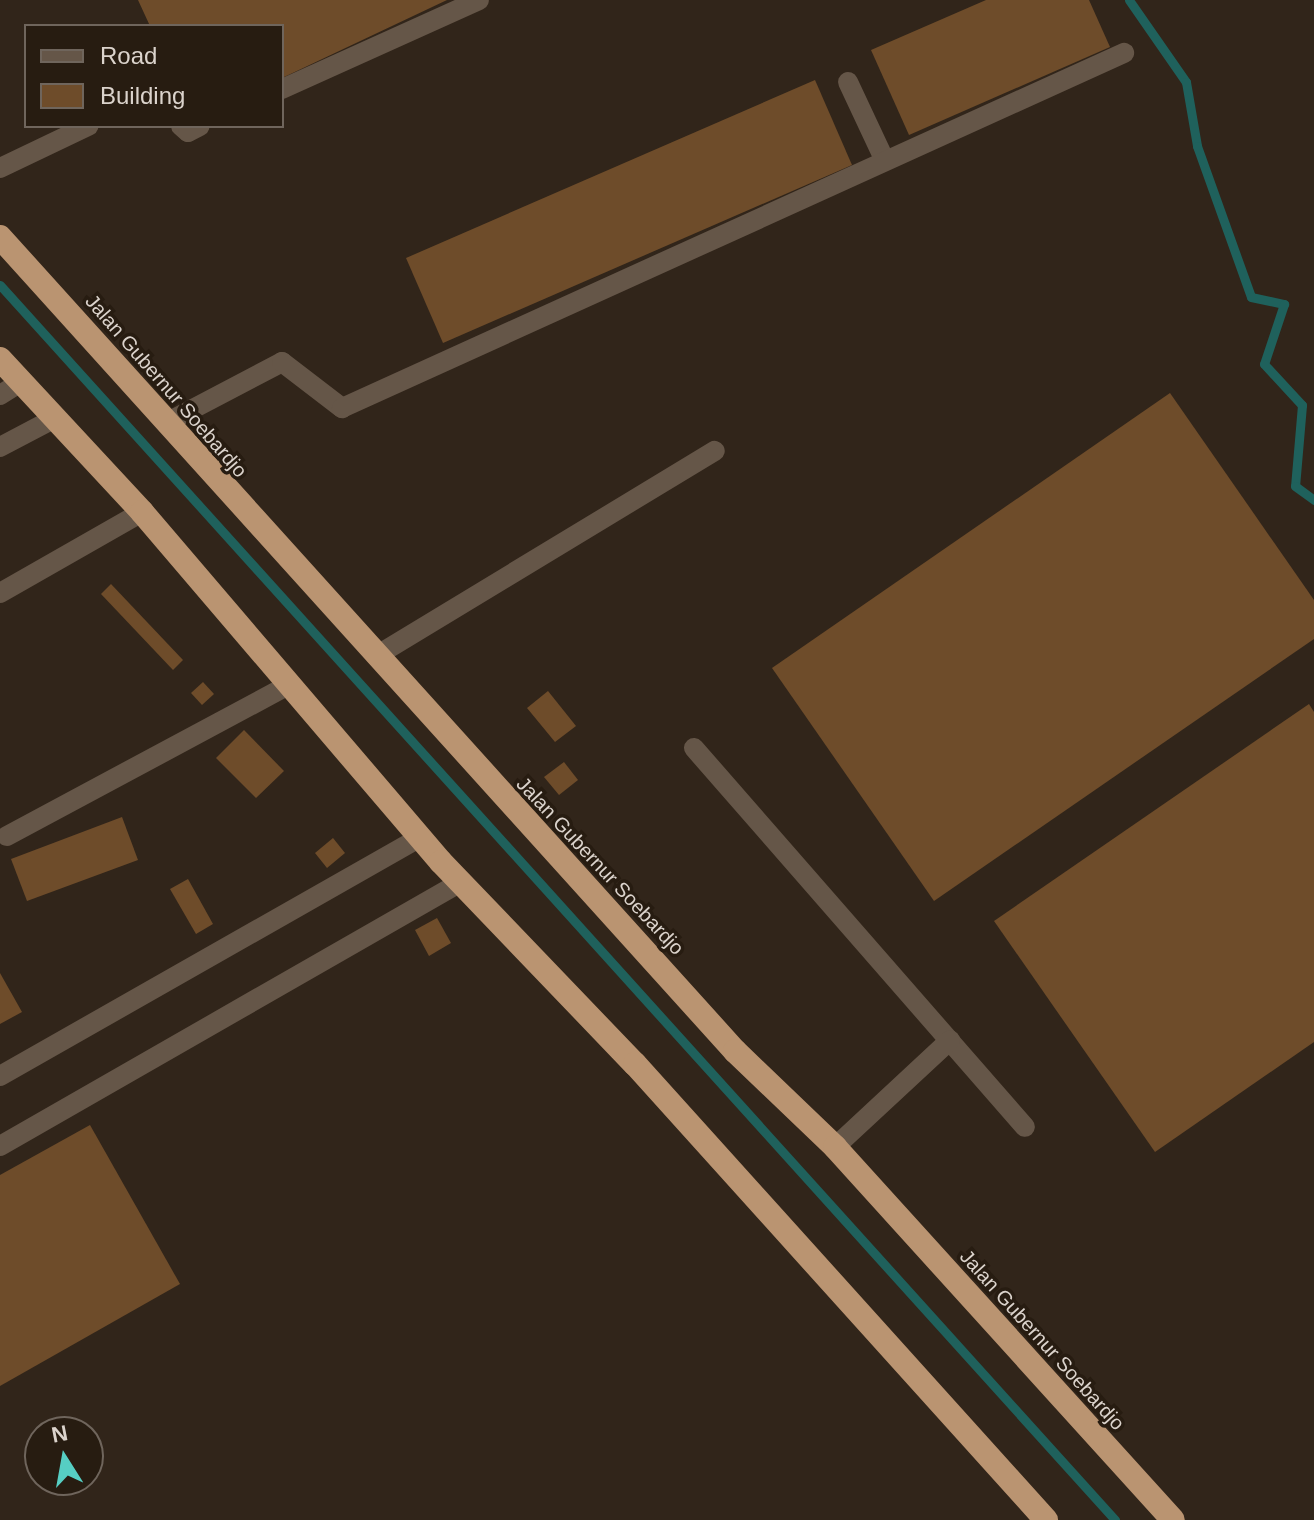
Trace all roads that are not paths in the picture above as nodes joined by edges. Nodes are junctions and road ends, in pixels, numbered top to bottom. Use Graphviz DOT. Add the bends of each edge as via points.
graph roads {
  1 [pos="479,0"];
  2 [pos="1124,53"];
  3 [pos="848,82"];
  4 [pos="284,88"];
  5 [pos="84,128"];
  6 [pos="885,161"];
  7 [pos="0,168"];
  8 [pos="0,237"];
  9 [pos="0,359"];
  10 [pos="10,388"];
  11 [pos="55,418"];
  12 [pos="166,423"];
  13 [pos="0,447"];
  14 [pos="715,451"];
  15 [pos="142,512"];
  16 [pos="0,593"];
  17 [pos="376,656"];
  18 [pos="290,684"];
  19 [pos="694,748"];
  20 [pos="7,836"];
  21 [pos="420,837"];
  22 [pos="461,882"];
  23 [pos="950,1040"];
  24 [pos="0,1076"];
  25 [pos="1025,1127"];
  26 [pos="0,1146"];
  27 [pos="835,1147"];
  28 [pos="1046,1520"];
  29 [pos="1173,1520"];
  1 -- 4 [label="lane"];
  2 -- 6 [label="lane"];
  3 -- 6 [label="lane"];
  5 -- 7 [label="lane"];
  6 -- 12 [label="lane" via="342,408 282,362"];
  8 -- 12 [label="highway, Jalan Gubernur Soebardjo"];
  9 -- 10 [label="highway"];
  10 -- 11 [label="highway"];
  11 -- 13 [label="lane"];
  11 -- 15 [label="highway"];
  12 -- 17 [label="highway, Jalan Gubernur Soebardjo"];
  14 -- 17 [label="lane"];
  15 -- 16 [label="lane"];
  15 -- 18 [label="highway"];
  17 -- 27 [label="highway, Jalan Gubernur Soebardjo" via="735,1051"];
  18 -- 20 [label="lane"];
  18 -- 21 [label="highway"];
  19 -- 23 [label="lane"];
  21 -- 22 [label="highway"];
  21 -- 24 [label="lane"];
  22 -- 26 [label="lane"];
  22 -- 28 [label="highway" via="635,1064"];
  23 -- 25 [label="lane"];
  23 -- 27 [label="lane"];
  27 -- 29 [label="highway, Jalan Gubernur Soebardjo"];
}
